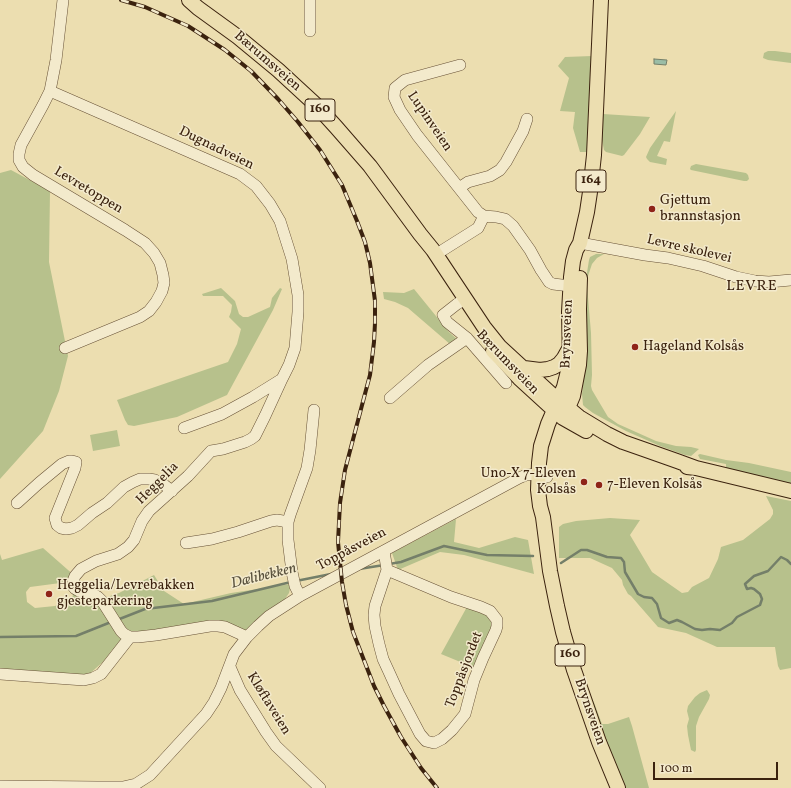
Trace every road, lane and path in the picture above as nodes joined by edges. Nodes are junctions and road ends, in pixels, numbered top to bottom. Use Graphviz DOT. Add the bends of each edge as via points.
graph roads {
  1 [pos="63,0"];
  2 [pos="180,0"];
  3 [pos="310,0"];
  4 [pos="601,0"];
  5 [pos="194,4"];
  6 [pos="310,31"];
  7 [pos="460,65"];
  8 [pos="50,91"];
  9 [pos="527,119"];
  10 [pos="459,188"];
  11 [pos="484,216"];
  12 [pos="580,243"];
  13 [pos="443,250"];
  14 [pos="791,280"];
  15 [pos="575,286"];
  16 [pos="461,301"];
  17 [pos="466,338"];
  18 [pos="65,348"];
  19 [pos="570,349"];
  20 [pos="524,368"];
  21 [pos="282,379"];
  22 [pos="506,383"];
  23 [pos="390,398"];
  24 [pos="561,409"];
  25 [pos="314,410"];
  26 [pos="184,428"];
  27 [pos="541,478"];
  28 [pos="172,490"];
  29 [pos="791,490"];
  30 [pos="17,503"];
  31 [pos="288,522"];
  32 [pos="186,543"];
  33 [pos="384,551"];
  34 [pos="387,570"];
  35 [pos="300,596"];
  36 [pos="127,635"];
  37 [pos="247,637"];
  38 [pos="230,667"];
  39 [pos="0,674"];
  40 [pos="0,786"];
  41 [pos="79,787"];
  42 [pos="97,788"];
  43 [pos="320,788"];
  44 [pos="618,788"];
  1 -- 8 [label="street, Levretoppen"];
  2 -- 5 [label="main road, Bærumsveien / 160"];
  3 -- 6 [label="street"];
  4 -- 12 [label="main road, Brynsveien / 164" via="594,156"];
  5 -- 16 [label="main road, Bærumsveien / 160" via="278,70 336,127 406,213 420,234 438,271"];
  7 -- 10 [label="street, Lupinveien" via="405,80 395,88 394,97 417,135"];
  8 -- 18 [label="street, Levretoppen" via="21,145 19,160 23,167 145,243 160,264 164,283 156,302 140,317"];
  8 -- 21 [label="street, Dugnadveien" via="240,174 256,186 280,221 296,277 298,312 295,348"];
  9 -- 10 [label="street" via="523,131 500,170"];
  10 -- 11 [label="street, Lupinveien"];
  11 -- 13 [label="street" via="478,228"];
  11 -- 15 [label="street" via="505,219 513,226 549,282"];
  12 -- 14 [label="street, Levre skolevei" via="674,259 756,281"];
  12 -- 15 [label="main road, Brynsveien / 164" via="582,253"];
  15 -- 19 [label="main road, Brynsveien / 164" via="569,312"];
  15 -- 24 [label="main road, Brynsveien / 164" via="579,365 572,396"];
  16 -- 17 [label="street, Bærumsveien" via="443,315"];
  16 -- 20 [label="main road, Bærumsveien / 160" via="500,347"];
  16 -- 24 [label="main road, Bærumsveien / 160" via="471,325 497,356 519,378"];
  17 -- 22 [label="street, Bærumsveien"];
  17 -- 23 [label="street, Bærumsveien" via="428,365"];
  19 -- 20 [label="main road" via="554,367 540,370"];
  19 -- 24 [label="main road, Brynsveien / 164" via="570,363"];
  20 -- 24 [label="main road, Bærumsveien / 160"];
  21 -- 26 [label="street" via="222,414"];
  21 -- 28 [label="street, Heggelia" via="254,436 245,442 211,451"];
  24 -- 27 [label="main road, Brynsveien / 160" via="547,466"];
  24 -- 29 [label="main road, Bærumsveien" via="574,425 626,451 675,466 696,468"];
  25 -- 31 [label="street" via="307,468"];
  27 -- 33 [label="street, Toppåsveien" via="526,475"];
  27 -- 44 [label="main road, Brynsveien / 160" via="546,507 543,517 557,606 568,649 599,742"];
  28 -- 30 [label="street" via="155,480 133,482 78,525 66,529 57,525 55,518 76,468 76,462 68,461"];
  28 -- 36 [label="street, Heggelia" via="149,511 128,547 118,554 81,569 73,581 74,588 98,597"];
  31 -- 32 [label="street" via="272,521 218,537"];
  31 -- 35 [label="street" via="292,572"];
  33 -- 34 [label="street, Toppåsjordet"];
  33 -- 35 [label="street, Toppåsveien"];
  34 -- 34 [label="street, Toppåsjordet" via="374,614 383,660 420,734 426,741 434,743 442,740 465,714 474,680 496,630 497,620 490,611"];
  35 -- 37 [label="street, Toppåsveien" via="269,616"];
  36 -- 37 [label="street" via="138,637 218,626"];
  36 -- 39 [label="street" via="101,674 93,678 84,680"];
  37 -- 38 [label="street, Toppåsveien" via="234,654"];
  38 -- 42 [label="street, Toppåsveien" via="206,714 150,775 136,784"];
  38 -- 43 [label="street, Kløftaveien" via="240,690 276,746"];
  40 -- 41 [label="street, Toppåsveien"];
  41 -- 42 [label="street, Toppåsveien"];
}
